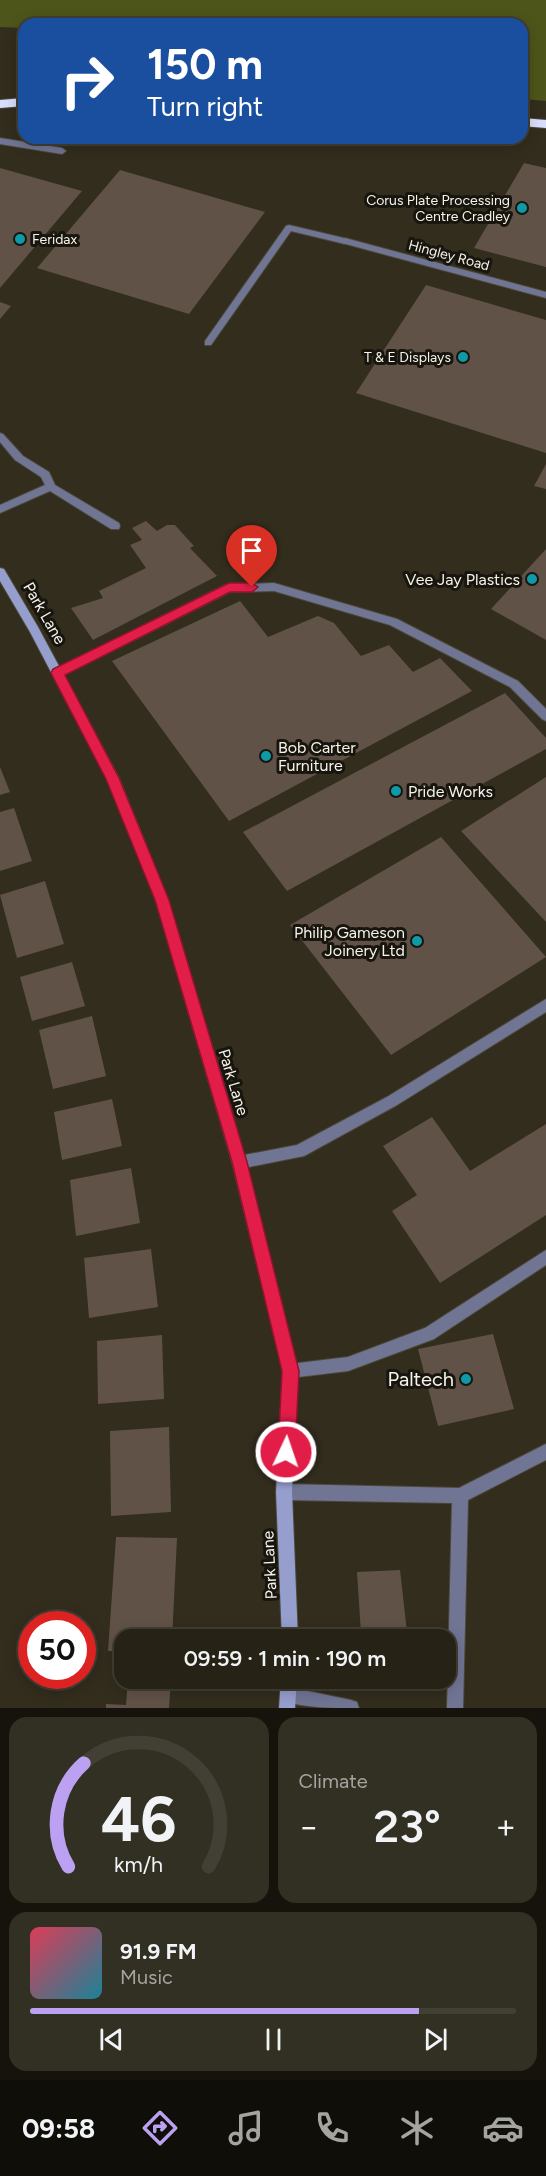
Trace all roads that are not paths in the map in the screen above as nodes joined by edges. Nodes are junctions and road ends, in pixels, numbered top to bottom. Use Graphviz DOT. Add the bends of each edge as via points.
graph roads {
  1 [pos="18,102"];
  2 [pos="0,104"];
  3 [pos="528,122"];
  4 [pos="546,124"];
  5 [pos="0,141"];
  6 [pos="18,144"];
  7 [pos="19,144"];
  8 [pos="62,151"];
  9 [pos="546,295"];
  10 [pos="208,343"];
  11 [pos="0,436"];
  12 [pos="51,487"];
  13 [pos="0,509"];
  14 [pos="115,526"];
  15 [pos="0,572"];
  16 [pos="58,673"];
  17 [pos="546,716"];
  18 [pos="546,1005"];
  19 [pos="239,1162"];
  20 [pos="546,1257"];
  21 [pos="290,1371"];
  22 [pos="546,1452"];
  23 [pos="284,1492"];
  24 [pos="460,1496"];
  25 [pos="290,1629"];
  26 [pos="288,1694"];
  27 [pos="351,1708"];
  28 [pos="455,1708"];
  1 -- 2 [label="highway"];
  3 -- 4 [label="highway"];
  5 -- 6 [label="street"];
  7 -- 8 [label="street"];
  9 -- 10 [label="street, Hingley Road" via="289,228"];
  11 -- 12 [label="street" via="19,458 45,474"];
  12 -- 13 [label="street"];
  12 -- 14 [label="street"];
  15 -- 16 [label="main road, Park Lane"];
  16 -- 17 [label="street" via="229,588 274,587 393,622 514,684"];
  16 -- 19 [label="main road, Park Lane" via="112,778 162,900"];
  18 -- 19 [label="street" via="392,1101 299,1151"];
  19 -- 21 [label="main road, Park Lane"];
  20 -- 21 [label="street" via="429,1334 348,1365"];
  21 -- 23 [label="main road, Park Lane"];
  22 -- 24 [label="street"];
  23 -- 24 [label="street"];
  23 -- 25 [label="main road, Park Lane"];
  24 -- 28 [label="street"];
  26 -- 27 [label="street"];
}
